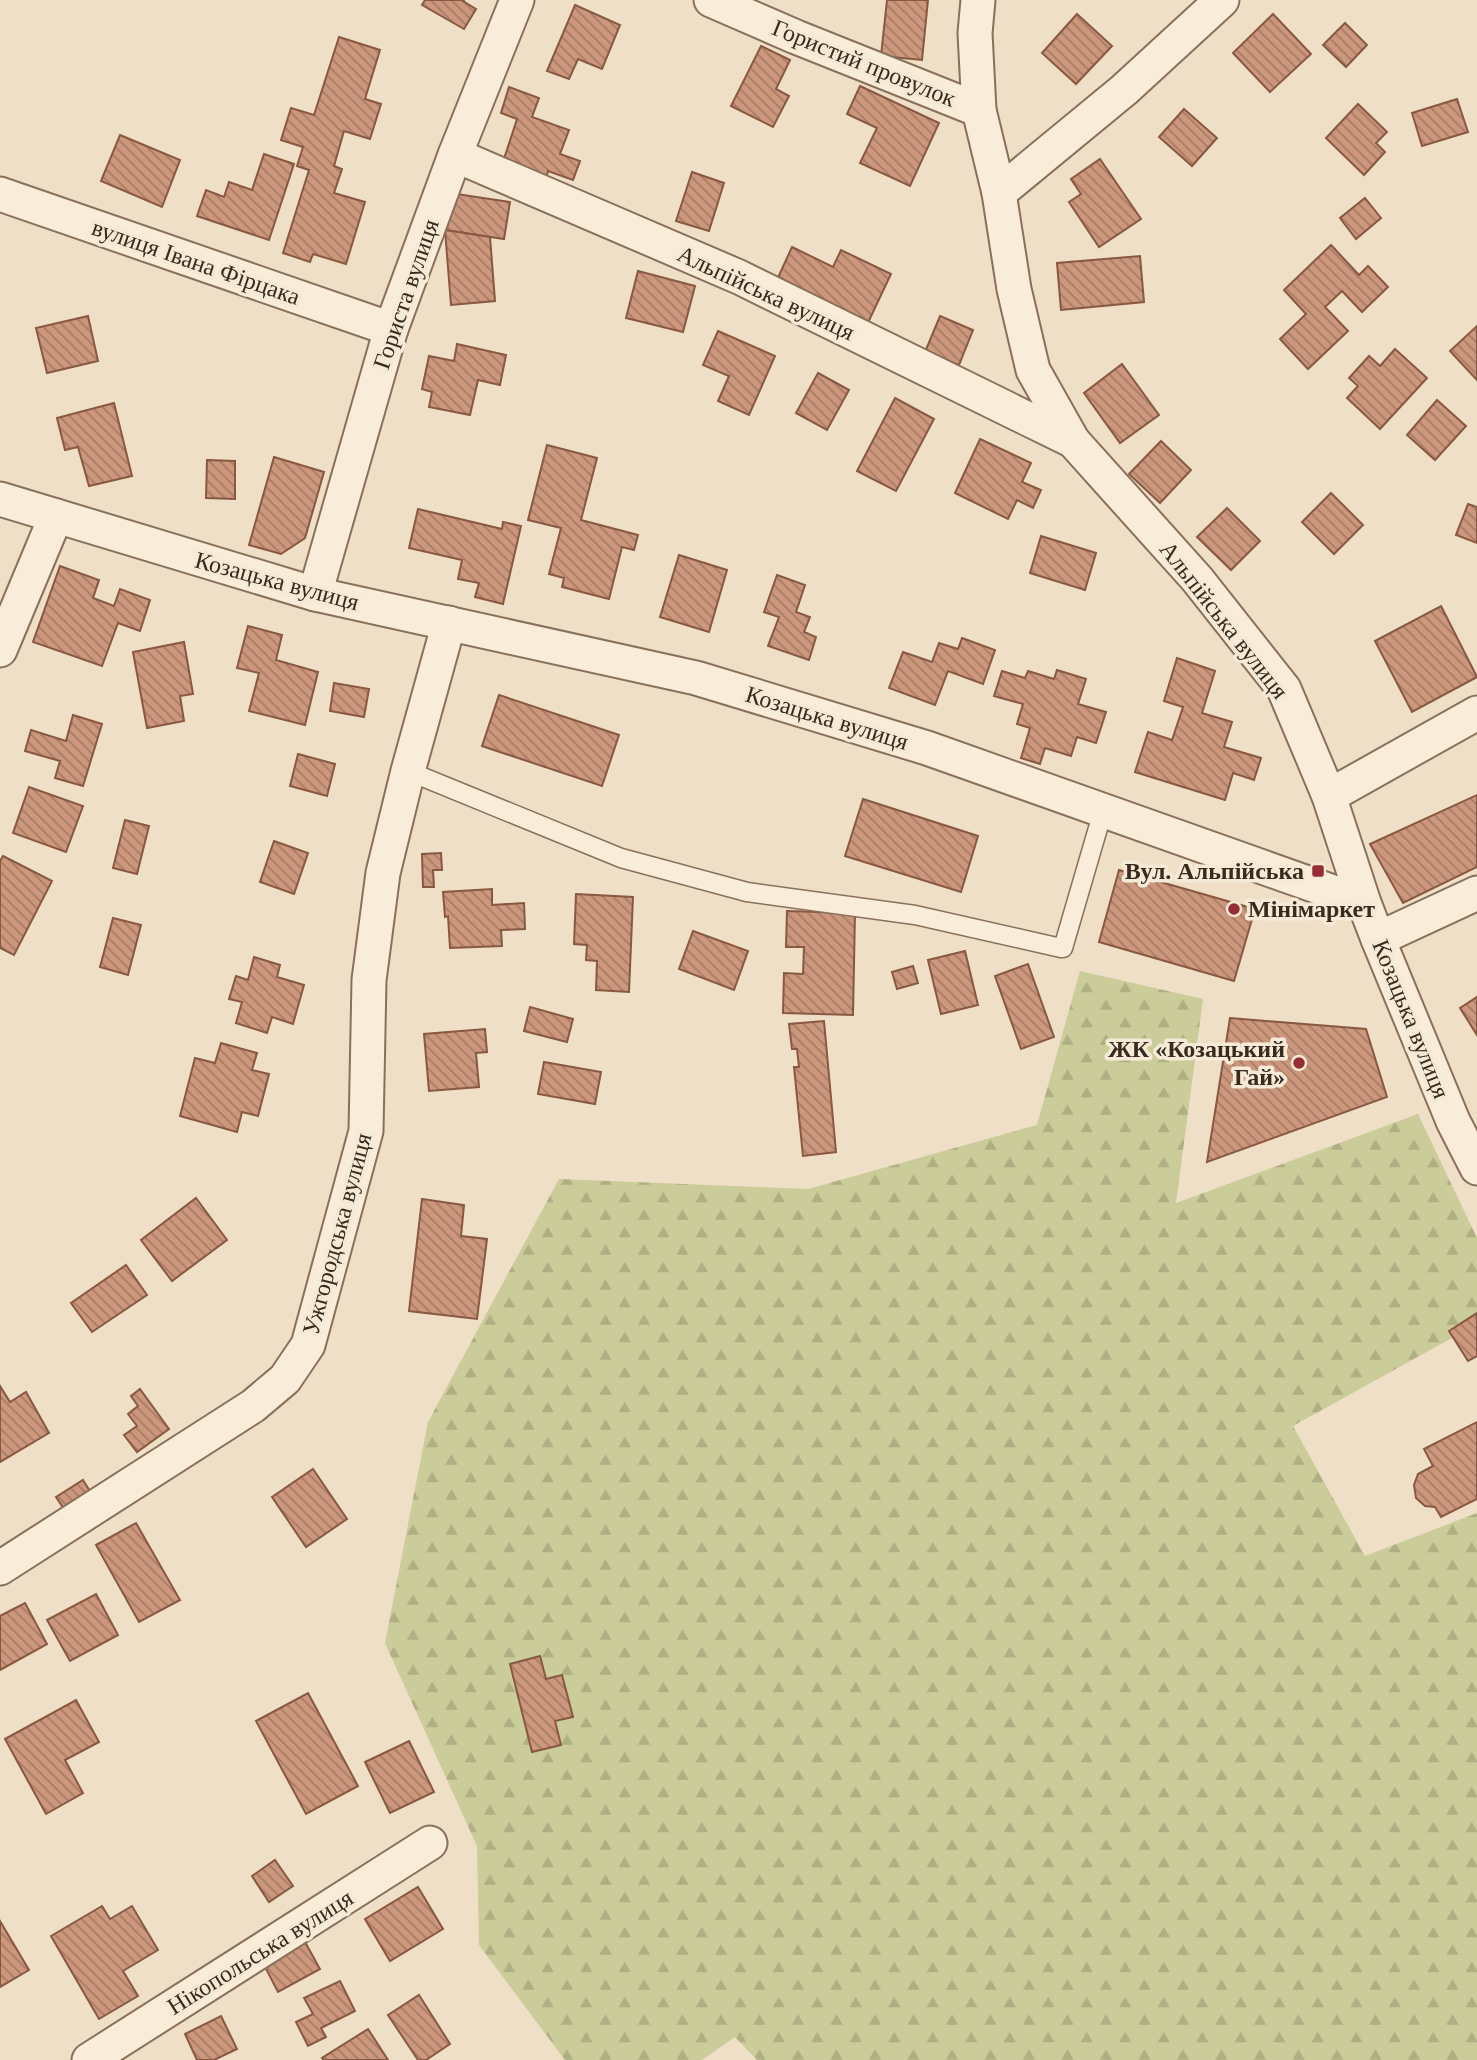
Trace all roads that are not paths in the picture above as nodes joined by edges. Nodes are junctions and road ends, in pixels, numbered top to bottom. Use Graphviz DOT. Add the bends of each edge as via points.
graph roads {
  1 [pos="517,0"];
  2 [pos="711,0"];
  3 [pos="978,0"];
  4 [pos="1222,0"];
  5 [pos="979,110"];
  6 [pos="455,155"];
  7 [pos="999,193"];
  8 [pos="0,194"];
  9 [pos="391,329"];
  10 [pos="1073,441"];
  11 [pos="0,499"];
  12 [pos="56,516"];
  13 [pos="315,594"];
  14 [pos="449,623"];
  15 [pos="0,650"];
  16 [pos="1477,713"];
  17 [pos="408,771"];
  18 [pos="1329,796"];
  19 [pos="1103,811"];
  20 [pos="1477,893"];
  21 [pos="1364,902"];
  22 [pos="1378,939"];
  23 [pos="1465,1118"];
  24 [pos="1477,1168"];
  25 [pos="0,1568"];
  26 [pos="430,1843"];
  27 [pos="89,2060"];
  1 -- 6 [label="street, Гориста вулиця"];
  2 -- 5 [label="street, Гористий провулок"];
  3 -- 5 [label="street, Альпійська вулиця"];
  4 -- 7 [label="street" via="1124,90"];
  5 -- 7 [label="street, Альпійська вулиця"];
  6 -- 9 [label="street, Гориста вулиця"];
  6 -- 10 [label="street, Альпійська вулиця" via="739,277"];
  7 -- 10 [label="street, Альпійська вулиця" via="1033,370"];
  8 -- 9 [label="street, вулиця Івана Фірцака"];
  9 -- 13 [label="street, Гориста вулиця"];
  10 -- 18 [label="street, Альпійська вулиця" via="1197,579 1284,689"];
  11 -- 12 [label="street, Козацька вулиця"];
  12 -- 13 [label="street, Козацька вулиця"];
  12 -- 15 [label="street"];
  13 -- 14 [label="street, Козацька вулиця"];
  14 -- 17 [label="street, Ужгородська вулиця"];
  14 -- 19 [label="street, Козацька вулиця" via="696,678 927,748"];
  16 -- 18 [label="street"];
  17 -- 19 [label="lane" via="621,858 747,892 915,915 1063,948"];
  17 -- 25 [label="street, Ужгородська вулиця" via="383,873 369,980 366,1131 308,1345 285,1379 253,1406"];
  18 -- 21 [label="street, Альпійська вулиця"];
  19 -- 21 [label="street, Козацька вулиця"];
  20 -- 22 [label="street"];
  21 -- 22 [label="street, Козацька вулиця"];
  22 -- 23 [label="street, Козацька вулиця"];
  23 -- 24 [label="street, Козацька вулиця"];
  26 -- 27 [label="street, Нікопольська вулиця"];
}
